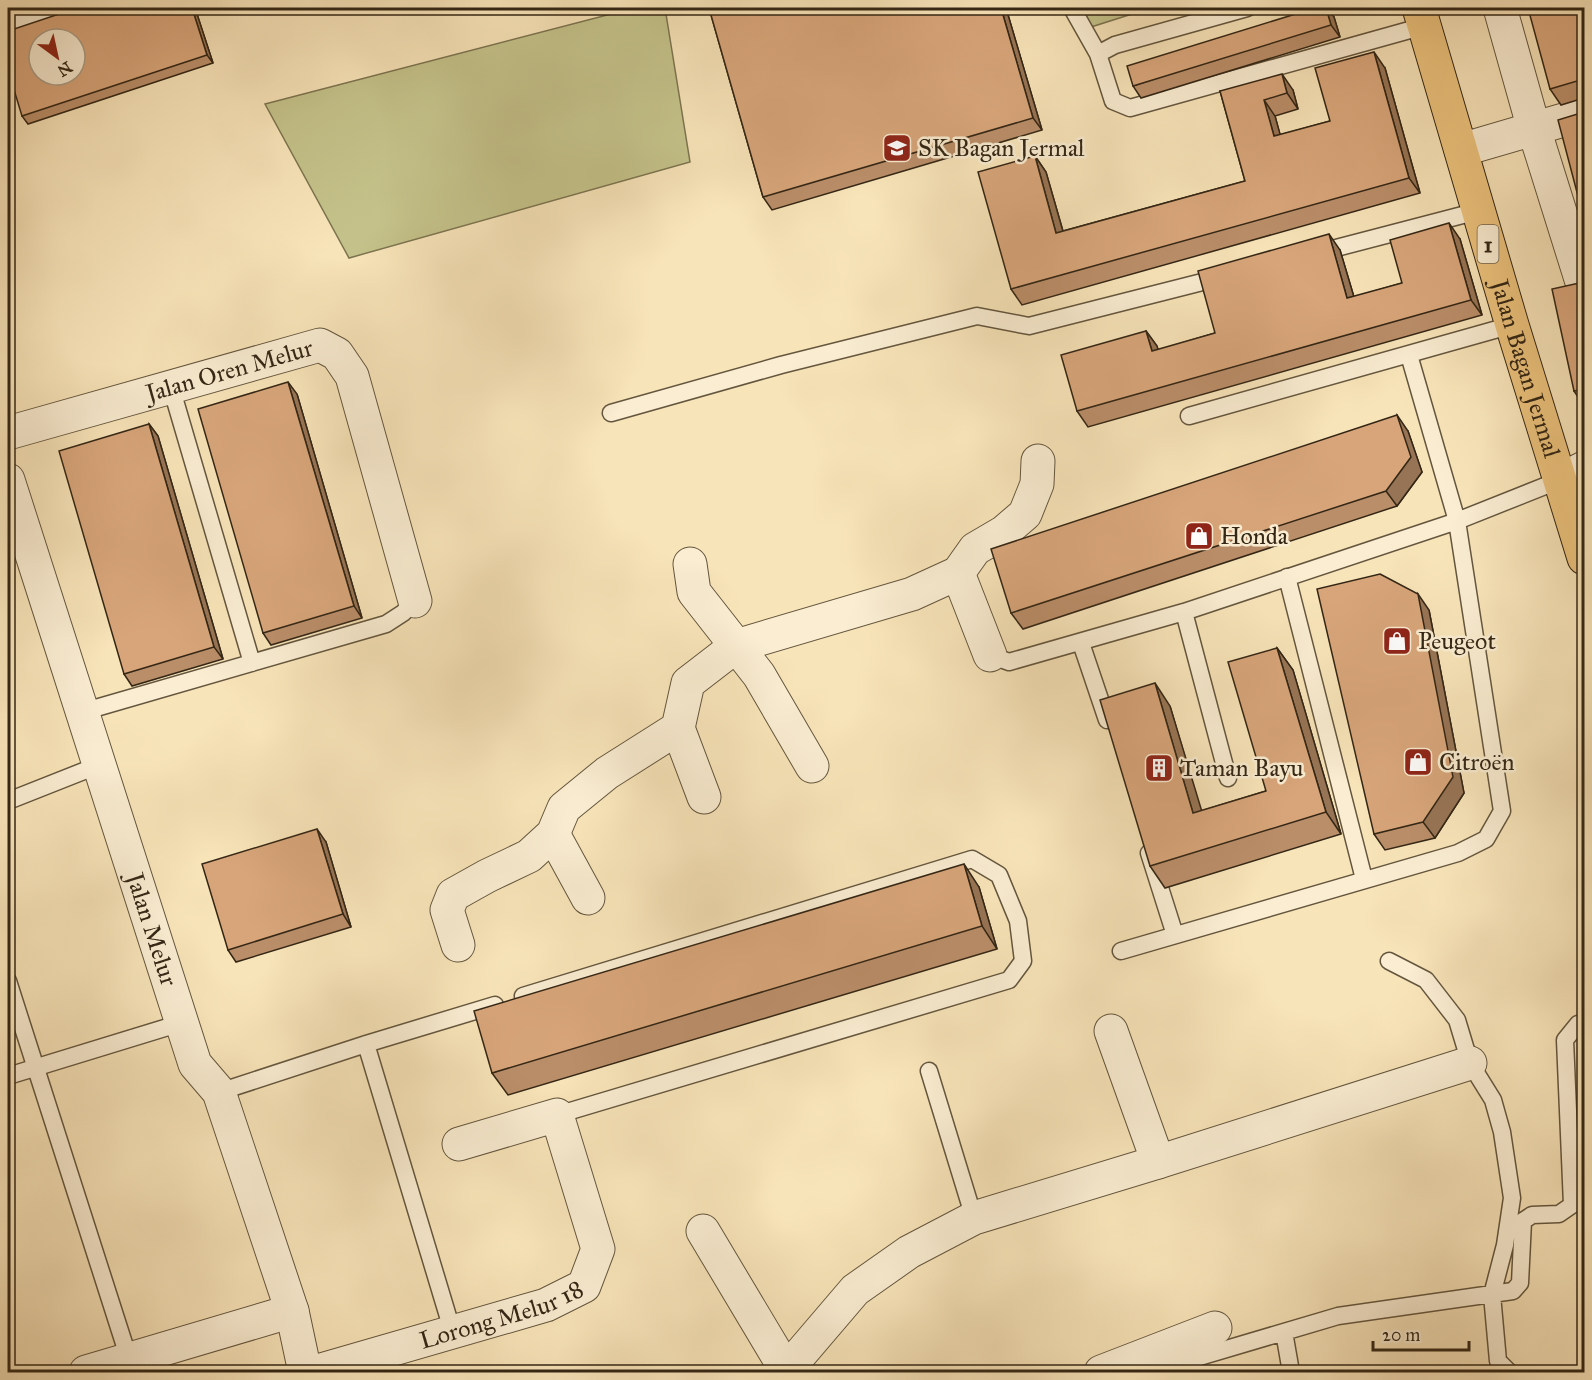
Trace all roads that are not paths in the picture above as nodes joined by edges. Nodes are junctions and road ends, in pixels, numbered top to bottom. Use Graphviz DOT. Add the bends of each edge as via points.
graph roads {
  1 [pos="48,8"];
  2 [pos="1072,8"];
  3 [pos="1247,8"];
  4 [pos="1500,8"];
  5 [pos="1422,17"];
  6 [pos="8,21"];
  7 [pos="1098,54"];
  8 [pos="1584,114"];
  9 [pos="1534,129"];
  10 [pos="1461,150"];
  11 [pos="1478,211"];
  12 [pos="1306,255"];
  13 [pos="1237,273"];
  14 [pos="1584,279"];
  15 [pos="1512,325"];
  16 [pos="1409,355"];
  17 [pos="171,387"];
  18 [pos="611,413"];
  19 [pos="1189,416"];
  20 [pos="8,433"];
  21 [pos="1038,461"];
  22 [pos="1572,474"];
  23 [pos="8,480"];
  24 [pos="1457,521"];
  25 [pos="1584,558"];
  26 [pos="690,564"];
  27 [pos="958,573"];
  28 [pos="1287,578"];
  29 [pos="415,602"];
  30 [pos="1184,612"];
  31 [pos="1081,642"];
  32 [pos="735,646"];
  33 [pos="990,655"];
  34 [pos="252,663"];
  35 [pos="82,712"];
  36 [pos="678,728"];
  37 [pos="1111,731"];
  38 [pos="99,765"];
  39 [pos="812,766"];
  40 [pos="1228,778"];
  41 [pos="704,797"];
  42 [pos="8,801"];
  43 [pos="1143,833"];
  44 [pos="553,834"];
  45 [pos="1364,879"];
  46 [pos="588,898"];
  47 [pos="1175,935"];
  48 [pos="458,945"];
  49 [pos="1121,951"];
  50 [pos="1389,961"];
  51 [pos="8,981"];
  52 [pos="181,1023"];
  53 [pos="1584,1025"];
  54 [pos="1111,1031"];
  55 [pos="366,1044"];
  56 [pos="1470,1064"];
  57 [pos="36,1068"];
  58 [pos="929,1071"];
  59 [pos="8,1076"];
  60 [pos="219,1092"];
  61 [pos="557,1114"];
  62 [pos="459,1144"];
  63 [pos="1158,1162"];
  64 [pos="974,1218"];
  65 [pos="703,1231"];
  66 [pos="1492,1295"];
  67 [pos="292,1311"];
  68 [pos="1215,1328"];
  69 [pos="1284,1332"];
  70 [pos="453,1333"];
  71 [pos="129,1359"];
  72 [pos="785,1371"];
  73 [pos="86,1372"];
  74 [pos="305,1372"];
  75 [pos="314,1372"];
  76 [pos="1101,1372"];
  77 [pos="1157,1372"];
  78 [pos="1291,1372"];
  79 [pos="1509,1372"];
  1 -- 6 [label="street"];
  2 -- 7 [label="lane"];
  3 -- 7 [label="lane" via="1115,45"];
  4 -- 9 [label="street"];
  5 -- 7 [label="lane" via="1130,108 1113,101"];
  5 -- 10 [label="main road, Jalan Bagan Jermal / 1"];
  8 -- 9 [label="street"];
  9 -- 10 [label="street"];
  9 -- 14 [label="street"];
  10 -- 11 [label="main road, Jalan Bagan Jermal / 1"];
  11 -- 12 [label="lane"];
  11 -- 15 [label="main road, Jalan Bagan Jermal / 1"];
  13 -- 18 [label="lane" via="1029,326 976,316"];
  15 -- 16 [label="lane"];
  15 -- 22 [label="main road, Jalan Bagan Jermal / 1"];
  16 -- 19 [label="lane"];
  16 -- 24 [label="lane"];
  17 -- 20 [label="street, Jalan Oren Melur"];
  17 -- 29 [label="street, Jalan Oren Melur" via="320,345 337,354 352,376"];
  17 -- 34 [label="lane"];
  21 -- 27 [label="street" via="1037,484 1025,514 975,549"];
  22 -- 24 [label="lane"];
  22 -- 25 [label="main road, Jalan Bagan Jermal / 1"];
  23 -- 35 [label="street, Jalan Melur"];
  24 -- 28 [label="lane"];
  24 -- 45 [label="lane" via="1502,811 1486,839 1458,853"];
  26 -- 32 [label="street" via="694,592"];
  27 -- 32 [label="street" via="912,594"];
  27 -- 33 [label="street"];
  28 -- 30 [label="lane"];
  28 -- 45 [label="lane"];
  29 -- 34 [label="lane" via="386,624"];
  30 -- 31 [label="lane"];
  30 -- 40 [label="lane"];
  31 -- 33 [label="lane" via="1009,662"];
  31 -- 37 [label="lane"];
  32 -- 36 [label="street" via="688,683"];
  32 -- 39 [label="street" via="759,675"];
  34 -- 35 [label="lane"];
  35 -- 38 [label="street, Jalan Melur"];
  36 -- 41 [label="street"];
  36 -- 44 [label="street" via="607,772 564,808"];
  38 -- 42 [label="lane"];
  38 -- 52 [label="street, Jalan Melur"];
  43 -- 47 [label="lane"];
  44 -- 46 [label="street"];
  44 -- 48 [label="street" via="529,856 453,895 447,910"];
  45 -- 47 [label="lane"];
  47 -- 49 [label="lane"];
  50 -- 56 [label="lane" via="1426,980 1457,1020"];
  51 -- 57 [label="lane"];
  52 -- 57 [label="lane"];
  52 -- 60 [label="street, Jalan Melur" via="195,1064"];
  53 -- 66 [label="lane" via="1578,1024 1565,1040 1572,1205 1559,1214 1532,1215 1523,1221 1520,1283 1513,1291"];
  54 -- 63 [label="street"];
  55 -- 60 [label="lane"];
  55 -- 61 [label="lane" via="972,858 999,875 1018,921 1023,961 1009,980"];
  55 -- 70 [label="lane"];
  56 -- 63 [label="street"];
  56 -- 66 [label="lane" via="1492,1100 1502,1132 1512,1198"];
  57 -- 59 [label="lane"];
  57 -- 71 [label="lane"];
  58 -- 64 [label="lane"];
  60 -- 67 [label="street, Jalan Melur"];
  61 -- 62 [label="street"];
  61 -- 70 [label="street, Lorong Melur 18" via="598,1249 584,1286 546,1305"];
  63 -- 64 [label="street"];
  64 -- 72 [label="street" via="909,1252 855,1290"];
  65 -- 72 [label="street"];
  66 -- 69 [label="lane" via="1338,1316"];
  66 -- 79 [label="lane" via="1498,1361"];
  67 -- 71 [label="street"];
  67 -- 74 [label="street, Jalan Melur"];
  68 -- 76 [label="street"];
  69 -- 77 [label="lane"];
  69 -- 78 [label="lane"];
  70 -- 75 [label="street, Lorong Melur 18"];
  71 -- 73 [label="street"];
}
